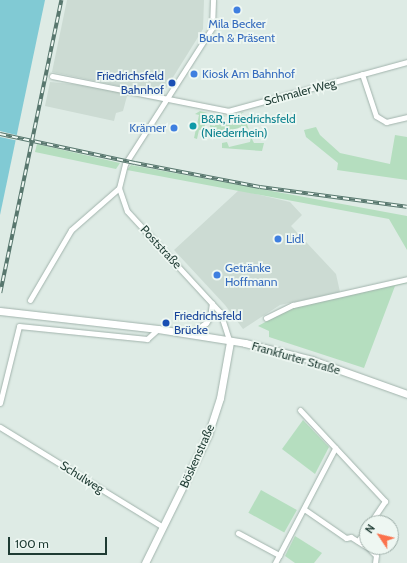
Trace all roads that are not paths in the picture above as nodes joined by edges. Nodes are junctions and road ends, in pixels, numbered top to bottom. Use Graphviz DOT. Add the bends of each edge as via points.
graph roads {
  1 [pos="213,0"];
  2 [pos="407,62"];
  3 [pos="362,74"];
  4 [pos="52,76"];
  5 [pos="167,100"];
  6 [pos="407,118"];
  7 [pos="118,188"];
  8 [pos="407,279"];
  9 [pos="30,300"];
  10 [pos="212,303"];
  11 [pos="0,311"];
  12 [pos="266,318"];
  13 [pos="158,329"];
  14 [pos="189,335"];
  15 [pos="230,342"];
  16 [pos="407,394"];
  17 [pos="0,403"];
  18 [pos="300,410"];
  19 [pos="0,427"];
  20 [pos="335,448"];
  21 [pos="304,508"];
  22 [pos="376,515"];
  23 [pos="163,528"];
  24 [pos="238,533"];
  25 [pos="358,540"];
  26 [pos="279,555"];
  27 [pos="145,563"];
  28 [pos="275,563"];
  1 -- 5 [label="street" via="212,28"];
  2 -- 3 [label="street, Schmaler Weg"];
  3 -- 5 [label="street, Schmaler Weg" via="228,111"];
  3 -- 6 [label="street" via="376,116 386,122"];
  4 -- 5 [label="street"];
  5 -- 7 [label="street" via="125,164"];
  7 -- 9 [label="street" via="71,230"];
  7 -- 10 [label="street, Poststraße" via="127,211"];
  8 -- 12 [label="street" via="292,305"];
  10 -- 14 [label="street" via="210,317 206,323"];
  10 -- 15 [label="street, Poststraße" via="220,312"];
  11 -- 13 [label="main road, Frankfurter Straße"];
  13 -- 14 [label="main road, Frankfurter Straße"];
  13 -- 17 [label="street" via="147,339 19,326"];
  14 -- 15 [label="main road, Frankfurter Straße"];
  15 -- 16 [label="main road, Frankfurter Straße" via="293,355"];
  15 -- 23 [label="main road, Böskenstraße" via="220,398 208,435"];
  18 -- 20 [label="street"];
  19 -- 23 [label="street, Schulweg"];
  20 -- 21 [label="street"];
  20 -- 22 [label="street" via="386,501"];
  21 -- 25 [label="street" via="346,538"];
  21 -- 26 [label="street"];
  23 -- 27 [label="main road, Böskenstraße"];
  24 -- 26 [label="street"];
  26 -- 28 [label="street"];
}
